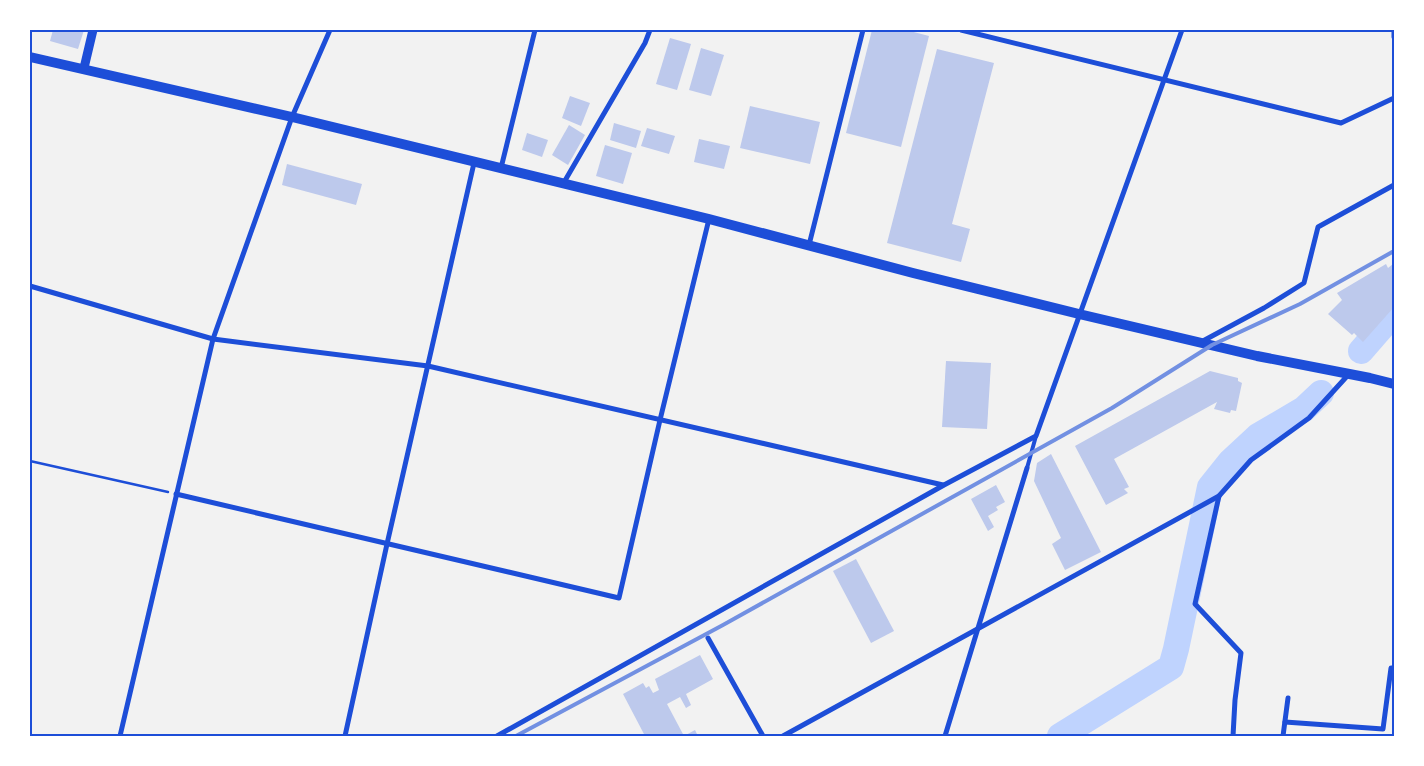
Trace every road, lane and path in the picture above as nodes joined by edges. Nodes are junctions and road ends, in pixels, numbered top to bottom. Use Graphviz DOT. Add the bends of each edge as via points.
graph roads {
  1 [pos="93,30"];
  2 [pos="330,30"];
  3 [pos="534,30"];
  4 [pos="650,30"];
  5 [pos="863,30"];
  6 [pos="961,30"];
  7 [pos="1182,30"];
  8 [pos="1394,30"];
  9 [pos="1394,37"];
  10 [pos="30,57"];
  11 [pos="84,68"];
  12 [pos="1165,80"];
  13 [pos="1394,98"];
  14 [pos="292,117"];
  15 [pos="474,163"];
  16 [pos="501,169"];
  17 [pos="563,184"];
  18 [pos="1394,185"];
  19 [pos="709,219"];
  20 [pos="809,245"];
  21 [pos="30,286"];
  22 [pos="1079,314"];
  23 [pos="213,339"];
  24 [pos="1201,342"];
  25 [pos="428,366"];
  26 [pos="1350,374"];
  27 [pos="1394,384"];
  28 [pos="660,420"];
  29 [pos="1036,436"];
  30 [pos="30,461"];
  31 [pos="1027,468"];
  32 [pos="944,485"];
  33 [pos="176,494"];
  34 [pos="1219,496"];
  35 [pos="387,544"];
  36 [pos="977,628"];
  37 [pos="708,638"];
  38 [pos="1394,668"];
  39 [pos="1288,698"];
  40 [pos="1285,722"];
  41 [pos="120,736"];
  42 [pos="345,736"];
  43 [pos="497,736"];
  44 [pos="763,736"];
  45 [pos="783,736"];
  46 [pos="945,736"];
  47 [pos="1233,736"];
  48 [pos="1283,736"];
  1 -- 11 [label="street"];
  2 -- 14 [label="street"];
  3 -- 16 [label="street"];
  4 -- 17 [label="street"];
  5 -- 20 [label="street"];
  6 -- 12 [label="street"];
  7 -- 12 [label="street"];
  8 -- 9 [label="street"];
  10 -- 11 [label="main road"];
  11 -- 14 [label="main road"];
  12 -- 13 [label="street" via="1341,123"];
  12 -- 22 [label="street"];
  14 -- 15 [label="main road"];
  14 -- 23 [label="street"];
  15 -- 16 [label="main road"];
  15 -- 25 [label="street"];
  16 -- 17 [label="main road"];
  17 -- 19 [label="main road"];
  18 -- 24 [label="street" via="1318,227 1304,283"];
  19 -- 20 [label="main road"];
  19 -- 28 [label="street"];
  20 -- 22 [label="main road"];
  21 -- 23 [label="street"];
  22 -- 24 [label="main road"];
  22 -- 29 [label="street"];
  23 -- 25 [label="street"];
  23 -- 33 [label="street"];
  24 -- 26 [label="main road"];
  25 -- 28 [label="street"];
  25 -- 35 [label="street"];
  26 -- 27 [label="main road"];
  26 -- 34 [label="street" via="1309,418 1251,460"];
  28 -- 32 [label="street"];
  28 -- 35 [label="street" via="619,598"];
  29 -- 31 [label="lane"];
  29 -- 32 [label="street"];
  30 -- 33 [label="path"];
  31 -- 36 [label="street"];
  32 -- 43 [label="street"];
  33 -- 35 [label="street"];
  33 -- 41 [label="street"];
  34 -- 36 [label="street"];
  34 -- 47 [label="street" via="1195,604 1241,653"];
  35 -- 42 [label="street"];
  36 -- 45 [label="street"];
  36 -- 46 [label="street"];
  37 -- 44 [label="street"];
  38 -- 40 [label="street" via="1391,668 1383,729"];
  39 -- 40 [label="street"];
  40 -- 48 [label="street"];
}
